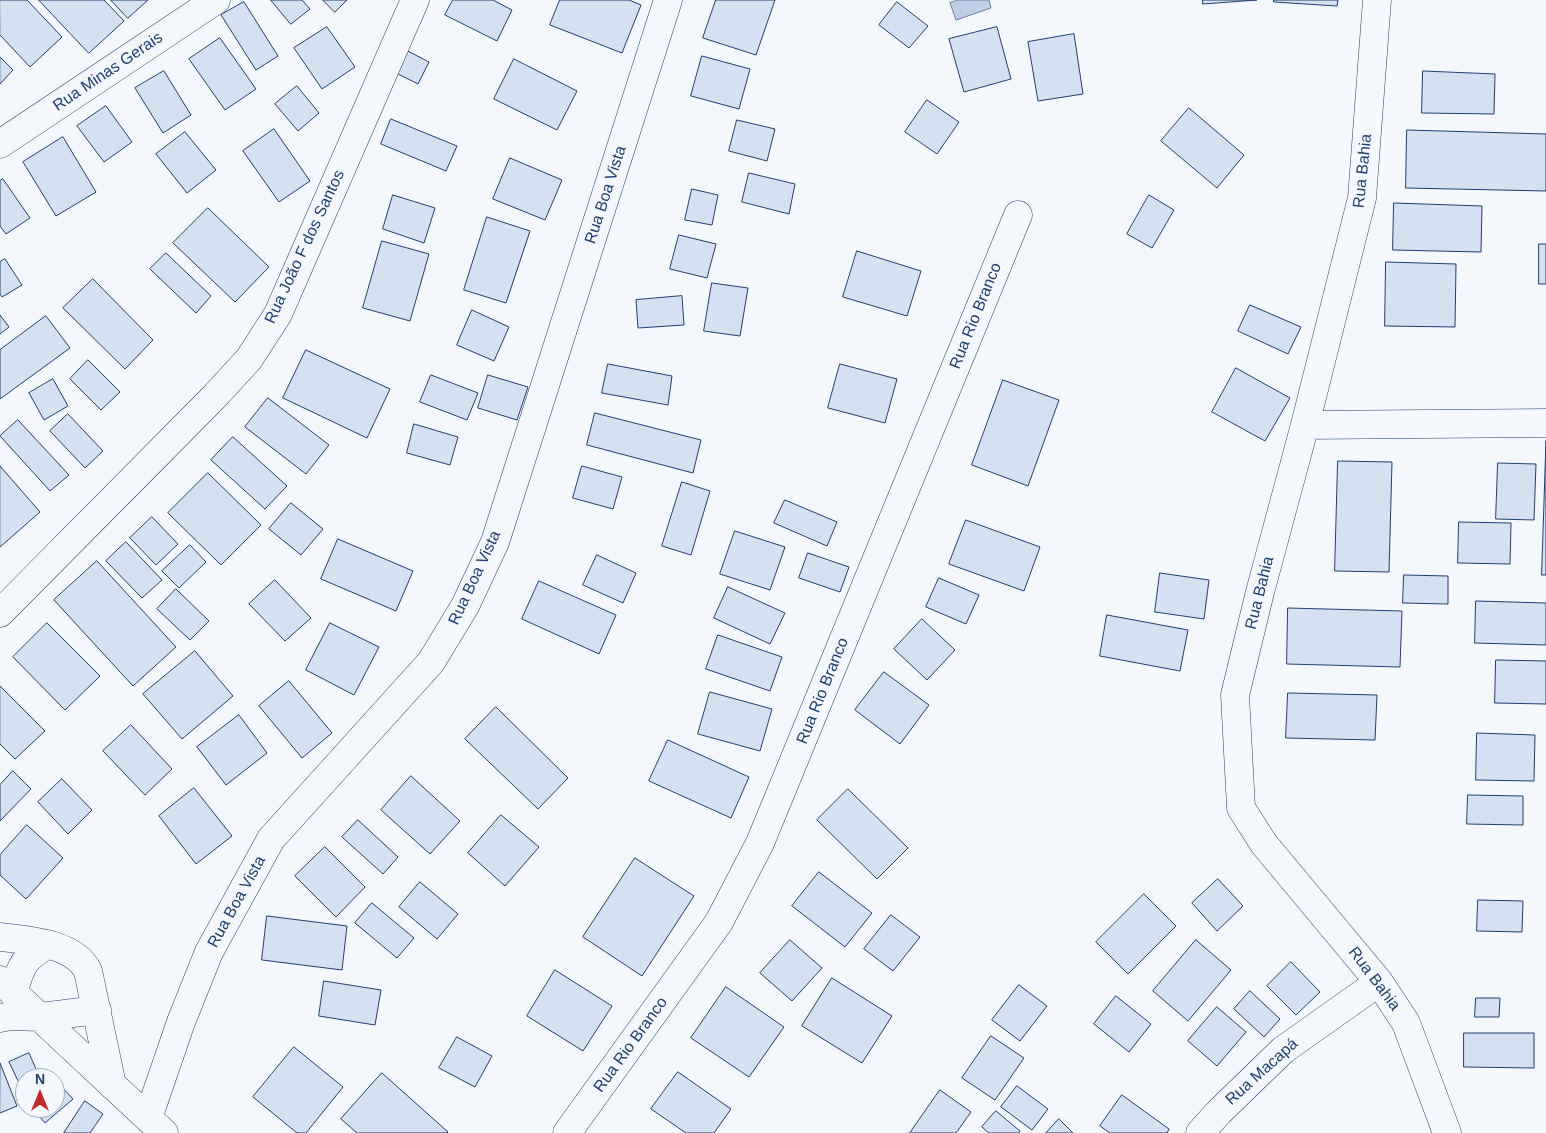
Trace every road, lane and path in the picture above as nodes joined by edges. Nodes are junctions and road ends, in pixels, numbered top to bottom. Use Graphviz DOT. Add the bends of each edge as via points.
graph roads {
  1 [pos="216,0"];
  2 [pos="415,0"];
  3 [pos="668,0"];
  4 [pos="1377,0"];
  5 [pos="0,144"];
  6 [pos="1018,215"];
  7 [pos="1546,423"];
  8 [pos="1305,425"];
  9 [pos="0,613"];
  10 [pos="0,937"];
  11 [pos="48,944"];
  12 [pos="1379,982"];
  13 [pos="6,986"];
  14 [pos="97,1010"];
  15 [pos="41,1017"];
  16 [pos="0,1018"];
  17 [pos="112,1085"];
  18 [pos="156,1125"];
  19 [pos="567,1133"];
  20 [pos="1200,1133"];
  21 [pos="1447,1133"];
  1 -- 5 [label="street, Rua Minas Gerais"];
  2 -- 9 [label="street, Rua João F dos Santos" via="278,314 249,359"];
  3 -- 18 [label="street, Rua Boa Vista" via="495,542 465,606 430,662 271,840 209,952 181,1022"];
  4 -- 8 [label="street, Rua Bahia" via="1362,198"];
  6 -- 19 [label="street, Rua Rio Branco" via="760,843 720,922"];
  7 -- 8 [label="street"];
  8 -- 12 [label="street, Rua Bahia" via="1235,695 1242,808 1264,844"];
  10 -- 11 [label="street"];
  11 -- 13 [label="street" via="30,956"];
  11 -- 14 [label="street" via="83,962"];
  12 -- 20 [label="street, Rua Macapá" via="1283,1050"];
  12 -- 21 [label="street, Rua Bahia" via="1406,1023"];
  13 -- 15 [label="street"];
  14 -- 15 [label="street"];
  14 -- 17 [label="street"];
  15 -- 16 [label="street"];
  15 -- 17 [label="street"];
  17 -- 18 [label="street"];
}
